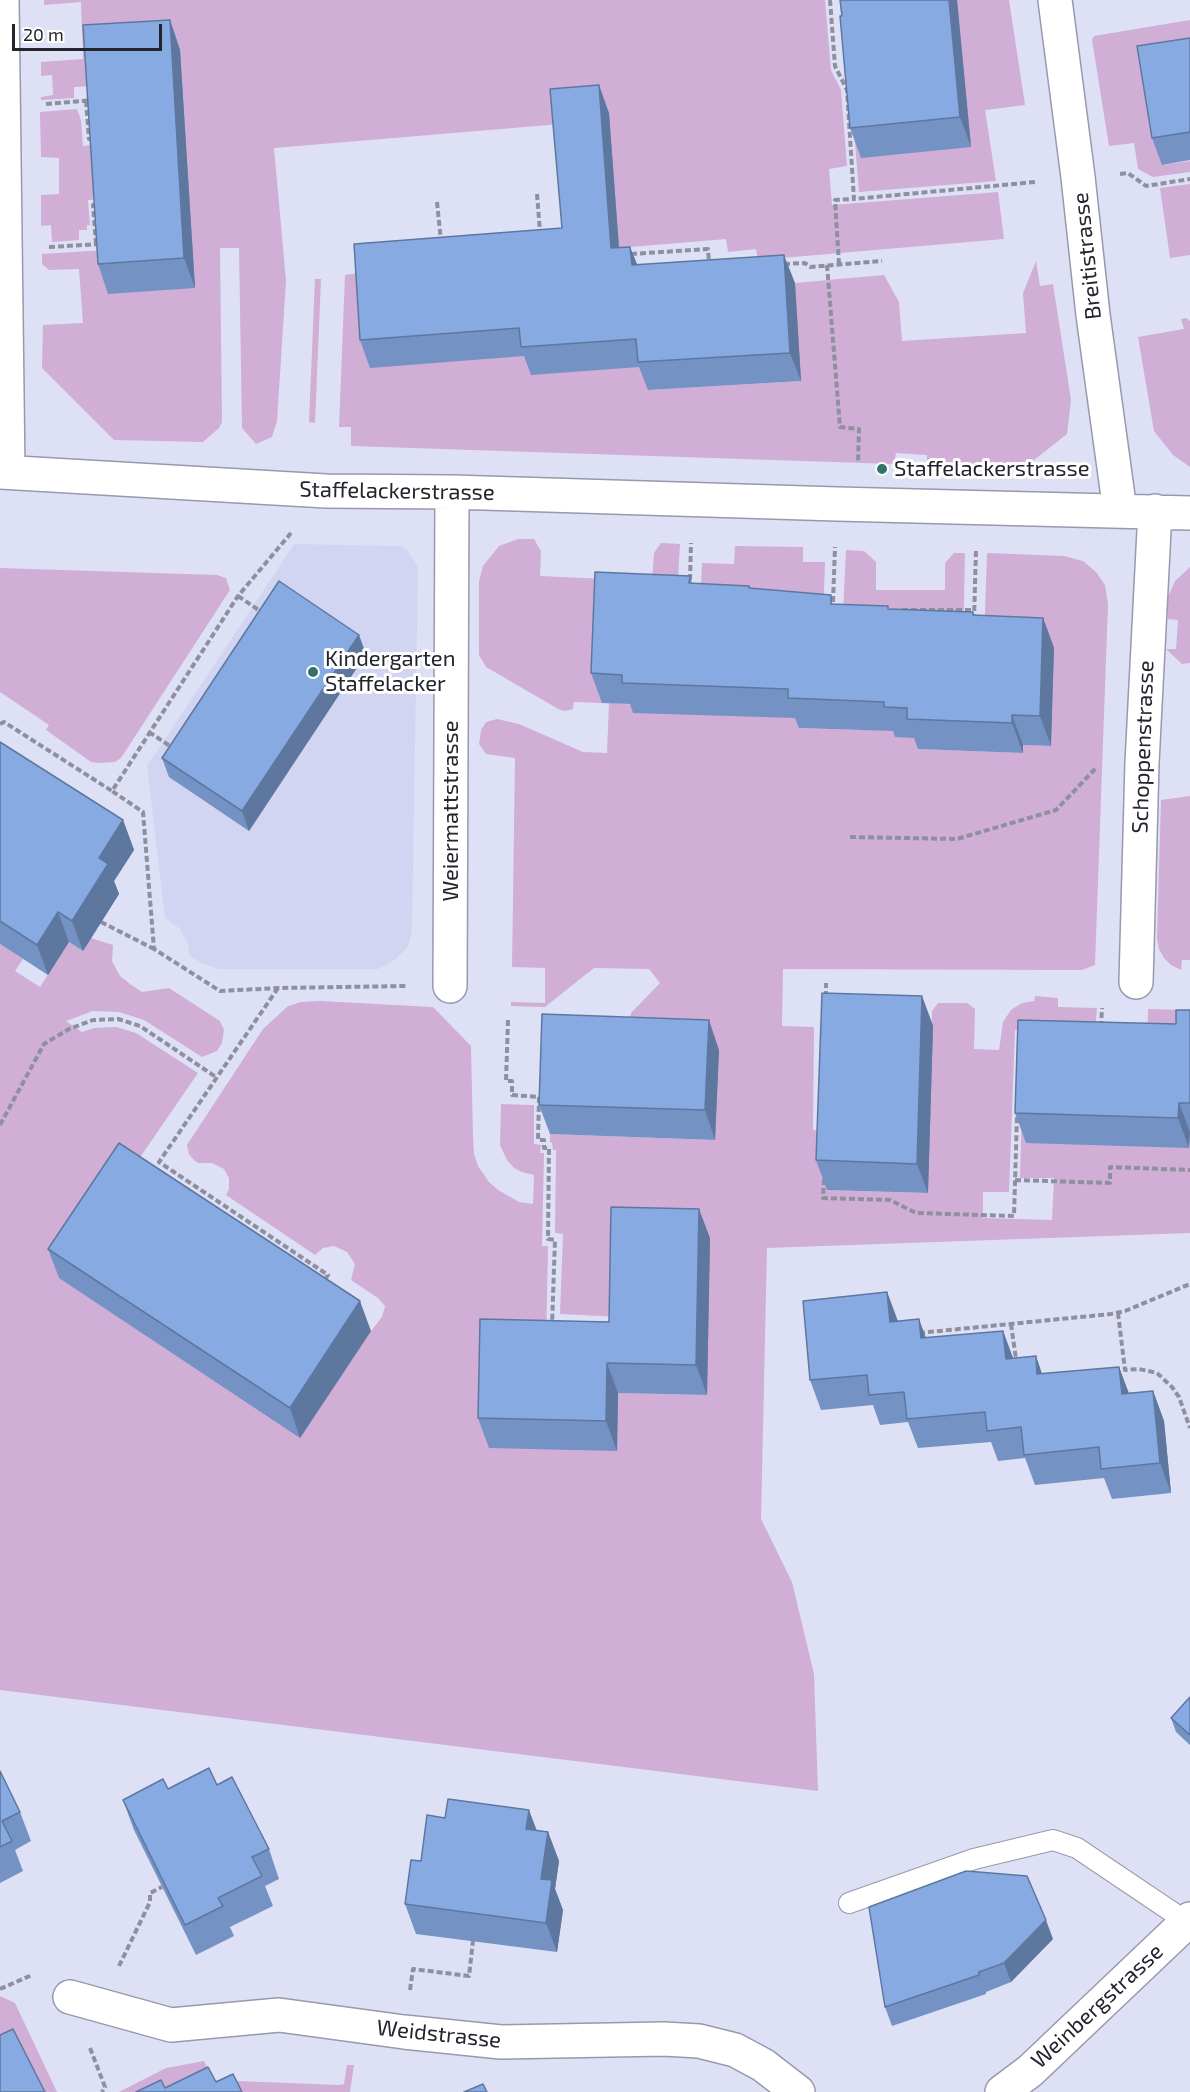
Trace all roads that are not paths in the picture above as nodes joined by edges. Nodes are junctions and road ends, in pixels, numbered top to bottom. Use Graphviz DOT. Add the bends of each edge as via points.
graph roads {
  1 [pos="2,0"];
  2 [pos="1055,0"];
  3 [pos="4,472"];
  4 [pos="452,492"];
  5 [pos="1120,511"];
  6 [pos="1155,512"];
  7 [pos="1190,513"];
  8 [pos="1136,982"];
  9 [pos="450,986"];
  10 [pos="849,1903"];
  11 [pos="1188,1920"];
  12 [pos="70,1997"];
  13 [pos="798,2092"];
  14 [pos="1002,2092"];
  1 -- 3 [label="street"];
  2 -- 5 [label="street, Breitistrasse"];
  3 -- 4 [label="street, Staffelackerstrasse" via="326,491"];
  4 -- 5 [label="street, Staffelackerstrasse"];
  4 -- 9 [label="street, Weiermattstrasse"];
  5 -- 6 [label="street, Staffelackerstrasse"];
  6 -- 7 [label="street, Staffelackerstrasse"];
  6 -- 8 [label="street, Schoppenstrasse"];
  10 -- 11 [label="lane" via="974,1858 1053,1840 1077,1848"];
  11 -- 14 [label="street, Weinbergstrasse"];
  12 -- 13 [label="street, Weidstrasse" via="171,2025 279,2015 501,2042 699,2041 735,2050 763,2065"];
}
